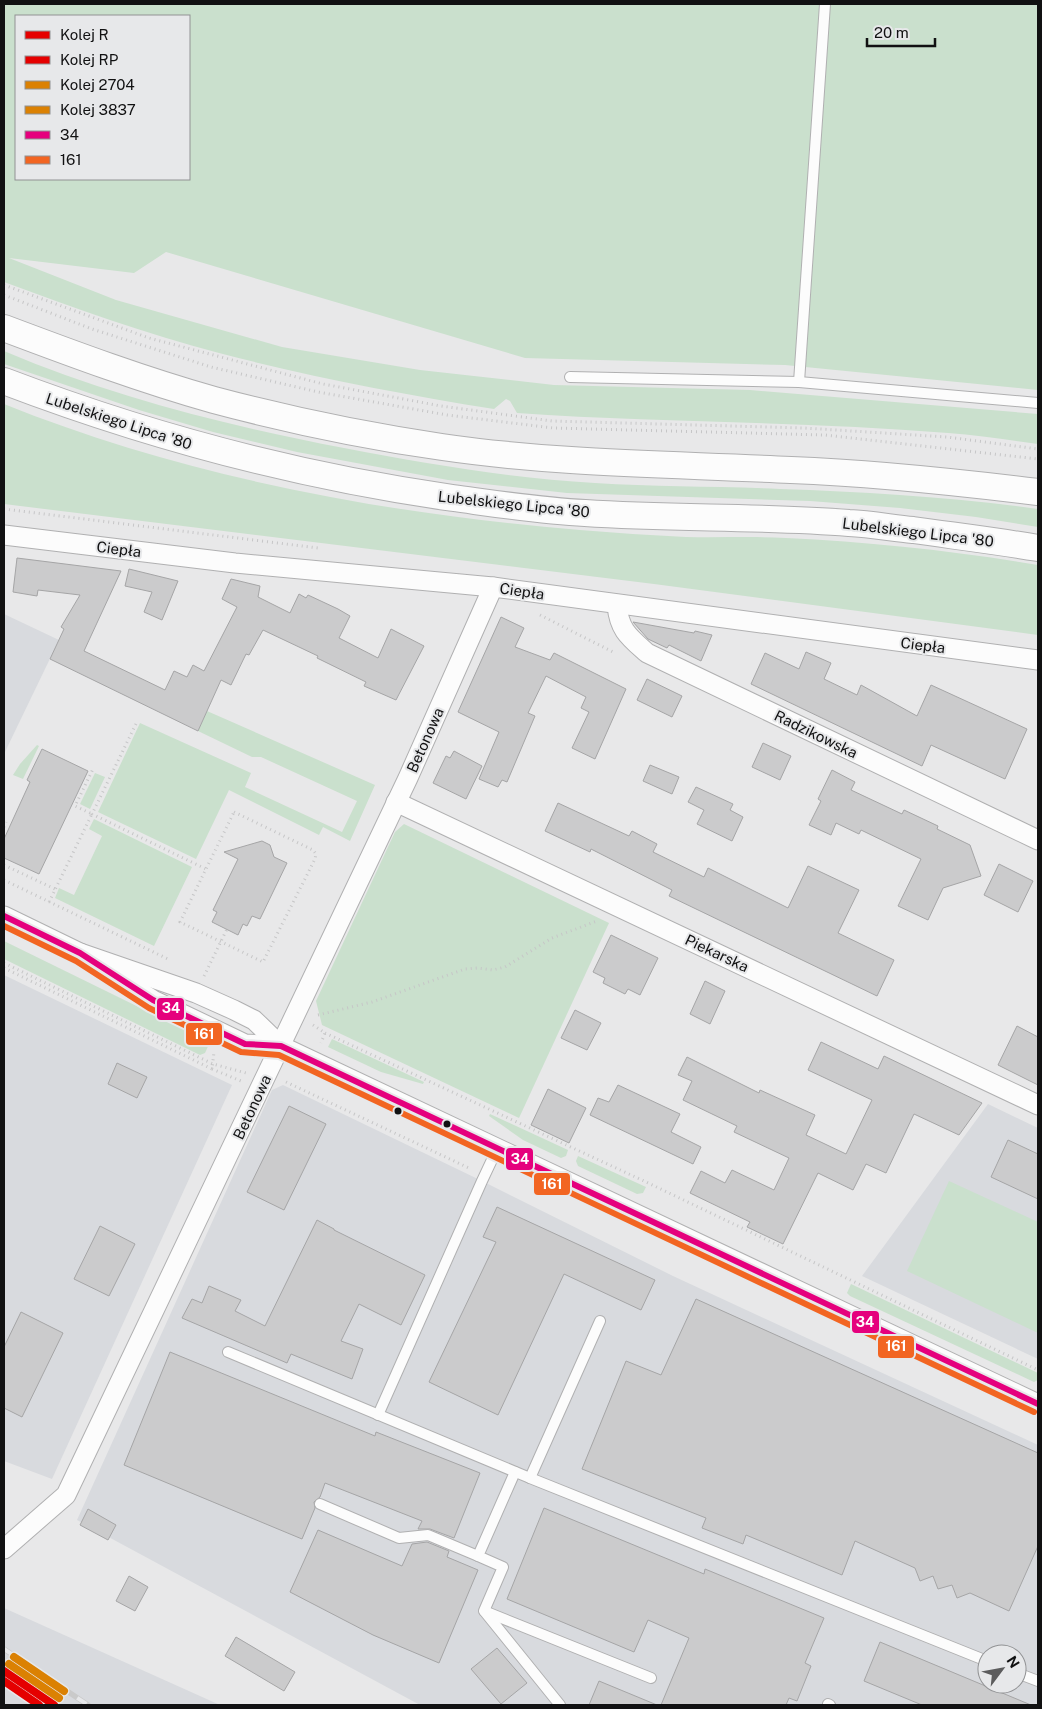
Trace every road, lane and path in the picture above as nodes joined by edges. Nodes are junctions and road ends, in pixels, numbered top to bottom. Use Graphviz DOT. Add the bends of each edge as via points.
graph roads {
  1 [pos="825,4"];
  2 [pos="4,284"];
  3 [pos="4,295"];
  4 [pos="4,328"];
  5 [pos="570,377"];
  6 [pos="4,381"];
  7 [pos="799,382"];
  8 [pos="1038,403"];
  9 [pos="1038,449"];
  10 [pos="1038,459"];
  11 [pos="1038,492"];
  12 [pos="4,535"];
  13 [pos="1038,548"];
  14 [pos="493,587"];
  15 [pos="617,605"];
  16 [pos="1038,660"];
  17 [pos="136,724"];
  18 [pos="92,769"];
  19 [pos="396,802"];
  20 [pos="92,814"];
  21 [pos="6,822"];
  22 [pos="4,827"];
  23 [pos="1038,840"];
  24 [pos="4,865"];
  25 [pos="206,869"];
  26 [pos="4,880"];
  27 [pos="55,889"];
  28 [pos="49,902"];
  29 [pos="4,916"];
  30 [pos="600,920"];
  31 [pos="227,929"];
  32 [pos="221,942"];
  33 [pos="80,953"];
  34 [pos="178,964"];
  35 [pos="4,968"];
  36 [pos="211,980"];
  37 [pos="312,1016"];
  38 [pos="309,1022"];
  39 [pos="326,1033"];
  40 [pos="321,1043"];
  41 [pos="281,1046"];
  42 [pos="213,1064"];
  43 [pos="1038,1105"];
  44 [pos="498,1147"];
  45 [pos="600,1322"];
  46 [pos="228,1352"];
  47 [pos="1038,1370"];
  48 [pos="1038,1404"];
  49 [pos="378,1415"];
  50 [pos="514,1472"];
  51 [pos="530,1478"];
  52 [pos="320,1504"];
  53 [pos="4,1549"];
  54 [pos="478,1556"];
  55 [pos="484,1611"];
  56 [pos="977,1657"];
  57 [pos="651,1678"];
  58 [pos="560,1705"];
  1 -- 7 [label="lane"];
  2 -- 9 [label="path" via="148,338 323,384 441,406 552,421 804,428 948,437"];
  3 -- 10 [label="path" via="211,367 318,392 447,415 553,428 825,435"];
  4 -- 11 [label="main road" via="214,400 322,426 443,447 644,465 793,470 934,480"];
  5 -- 7 [label="lane"];
  6 -- 13 [label="main road, Lubelskiego Lipca '80" via="122,424 204,448 314,475 400,491 584,513 851,523"];
  7 -- 8 [label="lane"];
  12 -- 14 [label="street, Ciepła" via="235,563"];
  14 -- 15 [label="street, Ciepła"];
  14 -- 19 [label="street, Betonowa"];
  15 -- 16 [label="street, Ciepła"];
  15 -- 23 [label="street, Radzikowska" via="618,620 627,635 647,653"];
  17 -- 20 [label="path"];
  18 -- 20 [label="path" via="75,806"];
  19 -- 41 [label="street, Betonowa"];
  19 -- 43 [label="street, Piekarska"];
  20 -- 25 [label="path"];
  20 -- 27 [label="path"];
  21 -- 22 [label="path"];
  24 -- 27 [label="path"];
  25 -- 32 [label="path" via="180,922"];
  25 -- 32 [label="path" via="234,812 316,854 263,962"];
  26 -- 28 [label="path"];
  27 -- 28 [label="path"];
  28 -- 34 [label="path"];
  29 -- 33 [label="street"];
  30 -- 37 [label="path" via="552,938 505,967 465,969 372,1002"];
  31 -- 32 [label="path"];
  32 -- 36 [label="path" via="204,976"];
  33 -- 41 [label="street" via="196,993 234,1010 254,1020"];
  33 -- 41 [label="street" via="153,1000 245,1044"];
  35 -- 42 [label="path" via="212,1070"];
  38 -- 39 [label="path"];
  39 -- 40 [label="path"];
  39 -- 47 [label="path"];
  41 -- 44 [label="street"];
  41 -- 53 [label="street, Betonowa" via="66,1494"];
  44 -- 48 [label="street"];
  44 -- 49 [label="lane"];
  45 -- 51 [label="lane"];
  46 -- 49 [label="lane"];
  49 -- 50 [label="lane"];
  50 -- 51 [label="lane"];
  50 -- 54 [label="lane"];
  51 -- 56 [label="lane"];
  52 -- 54 [label="lane" via="399,1538 428,1535"];
  54 -- 55 [label="lane" via="503,1567"];
  55 -- 57 [label="lane"];
  55 -- 58 [label="lane"];
}
